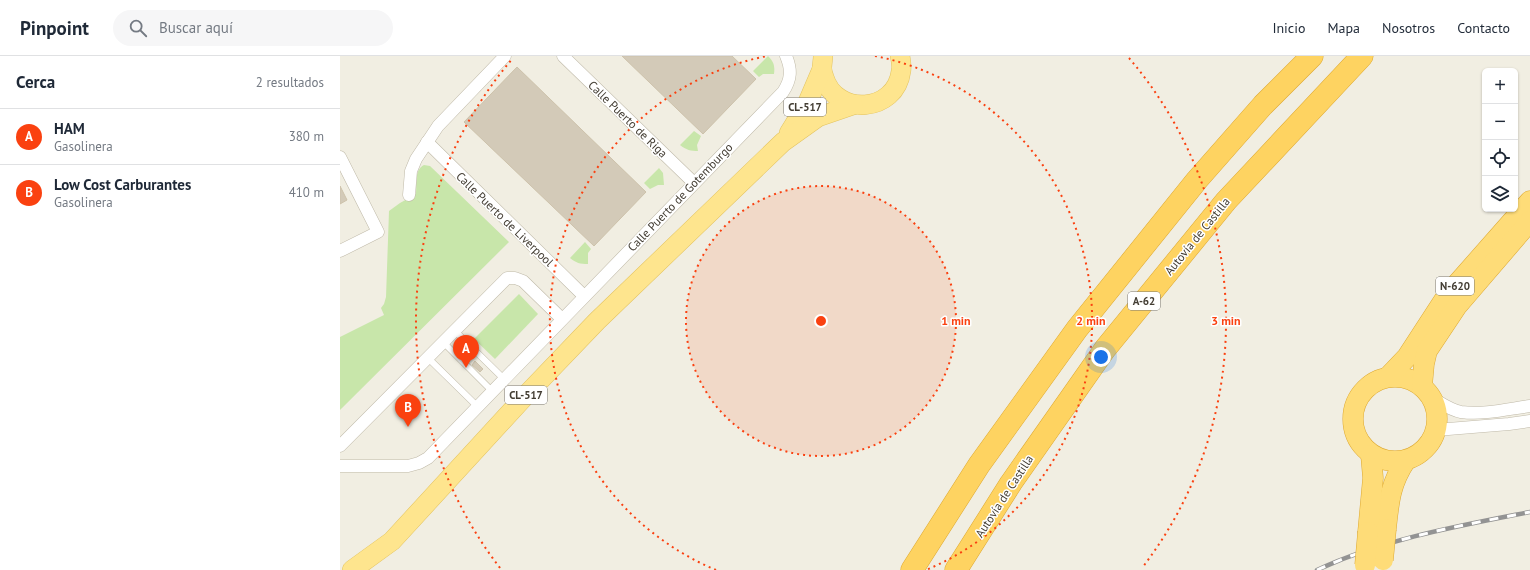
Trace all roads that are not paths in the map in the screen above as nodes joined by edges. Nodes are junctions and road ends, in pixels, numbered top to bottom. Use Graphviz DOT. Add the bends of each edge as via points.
graph roads {
  1 [pos="505,56"];
  2 [pos="562,56"];
  3 [pos="786,56"];
  4 [pos="900,56"];
  5 [pos="1304,56"];
  6 [pos="1312,56"];
  7 [pos="1362,56"];
  8 [pos="823,62"];
  9 [pos="854,105"];
  10 [pos="1263,105"];
  11 [pos="427,142"];
  12 [pos="783,142"];
  13 [pos="340,157"];
  14 [pos="694,183"];
  15 [pos="409,195"];
  16 [pos="1530,200"];
  17 [pos="1530,221"];
  18 [pos="340,251"];
  19 [pos="584,296"];
  20 [pos="562,319"];
  21 [pos="455,331"];
  22 [pos="443,342"];
  23 [pos="428,358"];
  24 [pos="1388,377"];
  25 [pos="504,379"];
  26 [pos="492,391"];
  27 [pos="1427,392"];
  28 [pos="477,406"];
  29 [pos="1530,406"];
  30 [pos="1530,421"];
  31 [pos="1436,430"];
  32 [pos="340,446"];
  33 [pos="1371,455"];
  34 [pos="1406,460"];
  35 [pos="340,466"];
  36 [pos="1379,515"];
  37 [pos="392,541"];
  38 [pos="1374,566"];
  39 [pos="352,570"];
  40 [pos="376,570"];
  41 [pos="912,570"];
  42 [pos="956,570"];
  1 -- 11 [label="street" via="438,126"];
  2 -- 14 [label="street, Calle Puerto de Riga"];
  3 -- 14 [label="street, Calle Puerto de Gotemburgo" via="791,70 788,85 783,92"];
  4 -- 9 [label="main road, CL-517" via="901,72 896,87 885,99 870,105"];
  5 -- 10 [label="highway"];
  6 -- 10 [label="highway, A-62"];
  7 -- 42 [label="highway, Autovía de Castilla / A-62" via="1226,201 1105,349 1011,483"];
  8 -- 9 [label="main road, CL-517" via="826,85 838,98"];
  8 -- 12 [label="main road, CL-517" via="807,104"];
  9 -- 12 [label="main road, CL-517" via="818,117"];
  10 -- 41 [label="highway, A-62" via="1197,180 1077,329 979,465"];
  11 -- 15 [label="street" via="411,171"];
  11 -- 19 [label="street, Calle Puerto de Liverpool"];
  12 -- 37 [label="main road, CL-517" via="597,321"];
  13 -- 18 [label="street" via="378,232"];
  14 -- 19 [label="street, Calle Puerto de Gotemburgo"];
  16 -- 24 [label="highway, N-620" via="1448,294 1408,357"];
  17 -- 27 [label="highway, N-620" via="1457,306 1428,351 1424,364"];
  19 -- 20 [label="street, Calle Puerto de Gotemburgo"];
  20 -- 21 [label="street" via="523,281 507,278"];
  20 -- 25 [label="street, Calle Puerto de Gotemburgo"];
  21 -- 22 [label="street"];
  21 -- 25 [label="lane"];
  22 -- 23 [label="street"];
  22 -- 26 [label="lane"];
  23 -- 28 [label="lane"];
  23 -- 32 [label="street"];
  24 -- 27 [label="highway, N-620" via="1406,378"];
  24 -- 33 [label="highway, N-620" via="1366,388 1353,410 1352,423 1355,435"];
  25 -- 26 [label="street, Calle Puerto de Gotemburgo"];
  26 -- 28 [label="street, Calle Puerto de Gotemburgo"];
  27 -- 29 [label="street" via="1450,408 1461,412"];
  27 -- 31 [label="highway, N-620" via="1437,414"];
  28 -- 35 [label="street, Calle Puerto de Gotemburgo" via="428,458 419,463 408,466"];
  30 -- 31 [label="street"];
  31 -- 34 [label="highway" via="1419,454"];
  33 -- 34 [label="highway" via="1394,462"];
  33 -- 36 [label="highway"];
  34 -- 36 [label="highway"];
  36 -- 38 [label="highway, bridge"];
  37 -- 39 [label="main road, CL-517"];
  37 -- 40 [label="main road, CL-517"];
}
